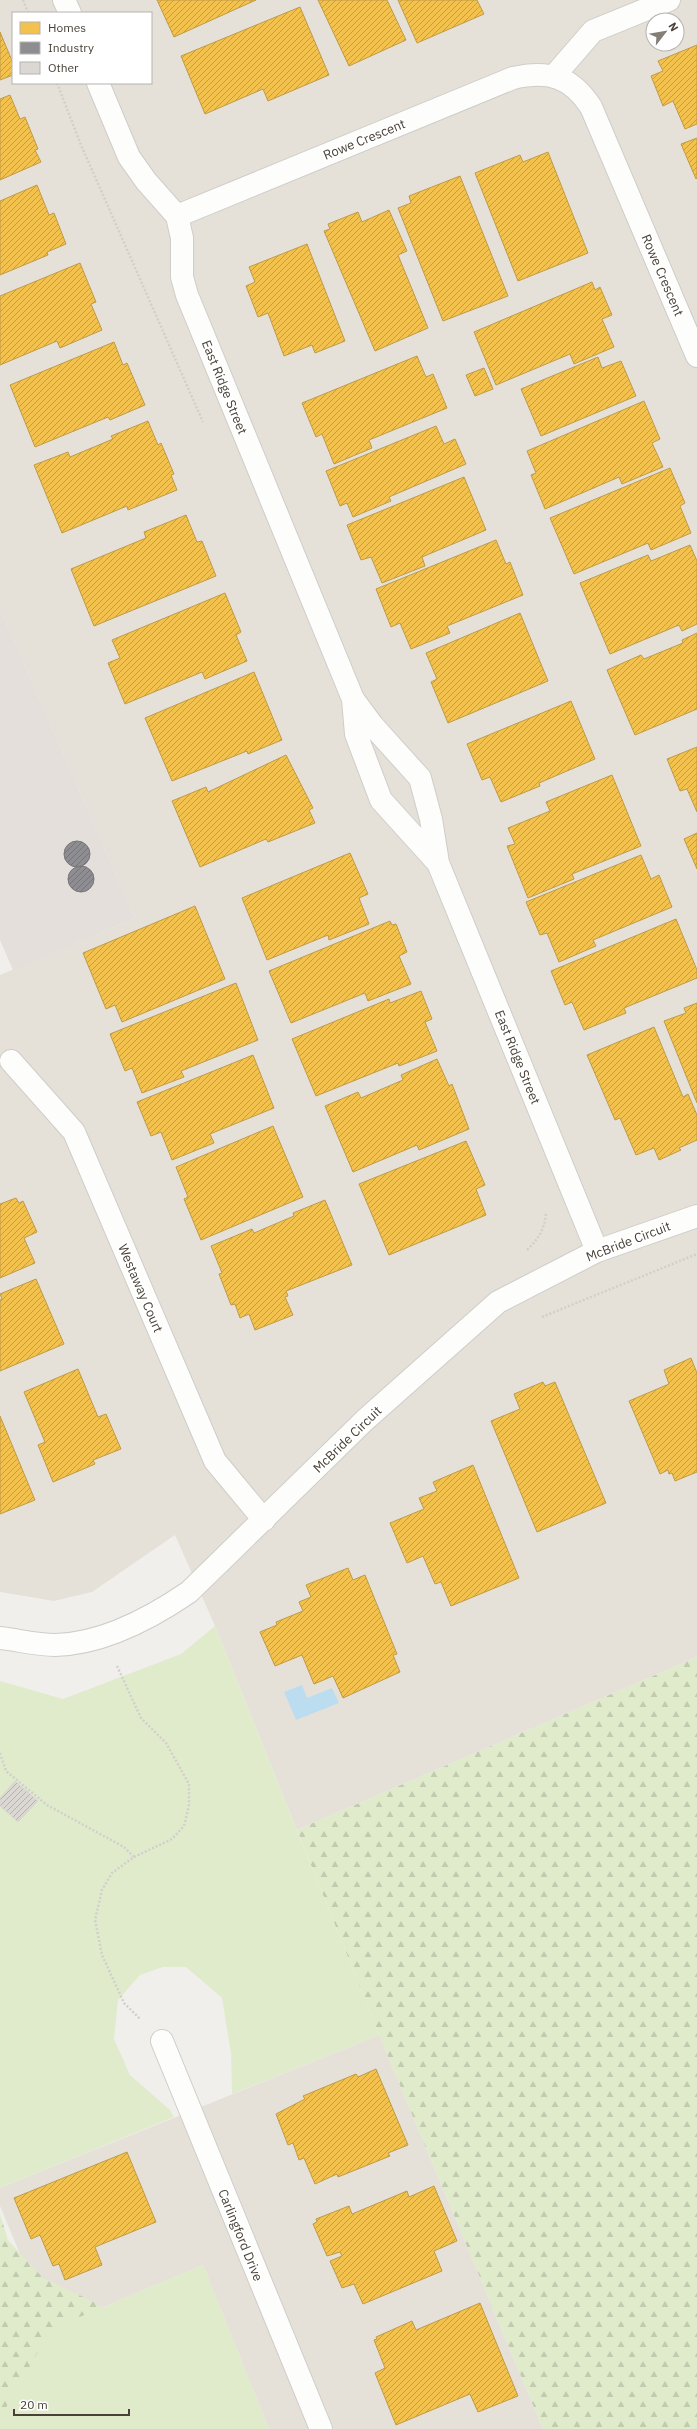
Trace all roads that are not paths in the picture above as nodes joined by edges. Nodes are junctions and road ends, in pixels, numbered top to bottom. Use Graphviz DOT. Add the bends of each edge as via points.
graph roads {
  1 [pos="64,0"];
  2 [pos="669,0"];
  3 [pos="70,12"];
  4 [pos="554,76"];
  5 [pos="98,84"];
  6 [pos="177,216"];
  7 [pos="697,356"];
  8 [pos="353,698"];
  9 [pos="438,863"];
  10 [pos="11,1061"];
  11 [pos="697,1216"];
  12 [pos="597,1251"];
  13 [pos="264,1520"];
  14 [pos="0,1638"];
  15 [pos="162,2041"];
  16 [pos="321,2429"];
  1 -- 3 [label="street"];
  2 -- 4 [label="street" via="593,31"];
  4 -- 6 [label="street, Rowe Crescent" via="534,73 512,78"];
  4 -- 7 [label="street, Rowe Crescent" via="582,94 591,107"];
  5 -- 6 [label="street, East Ridge Street" via="130,157 146,181"];
  6 -- 8 [label="street, East Ridge Street" via="182,238 182,277 186,295"];
  8 -- 9 [label="street, East Ridge Street" via="356,734 382,800"];
  8 -- 9 [label="street, East Ridge Street" via="373,726 420,778 431,819"];
  9 -- 12 [label="street, East Ridge Street"];
  10 -- 13 [label="street, Westaway Court" via="74,1132 215,1461"];
  11 -- 12 [label="street, McBride Circuit"];
  12 -- 13 [label="street, McBride Circuit" via="498,1302 365,1420"];
  13 -- 14 [label="street, McBride Circuit" via="189,1592 155,1615 104,1635 55,1645"];
  15 -- 16 [label="street, Carlingford Drive"];
}
